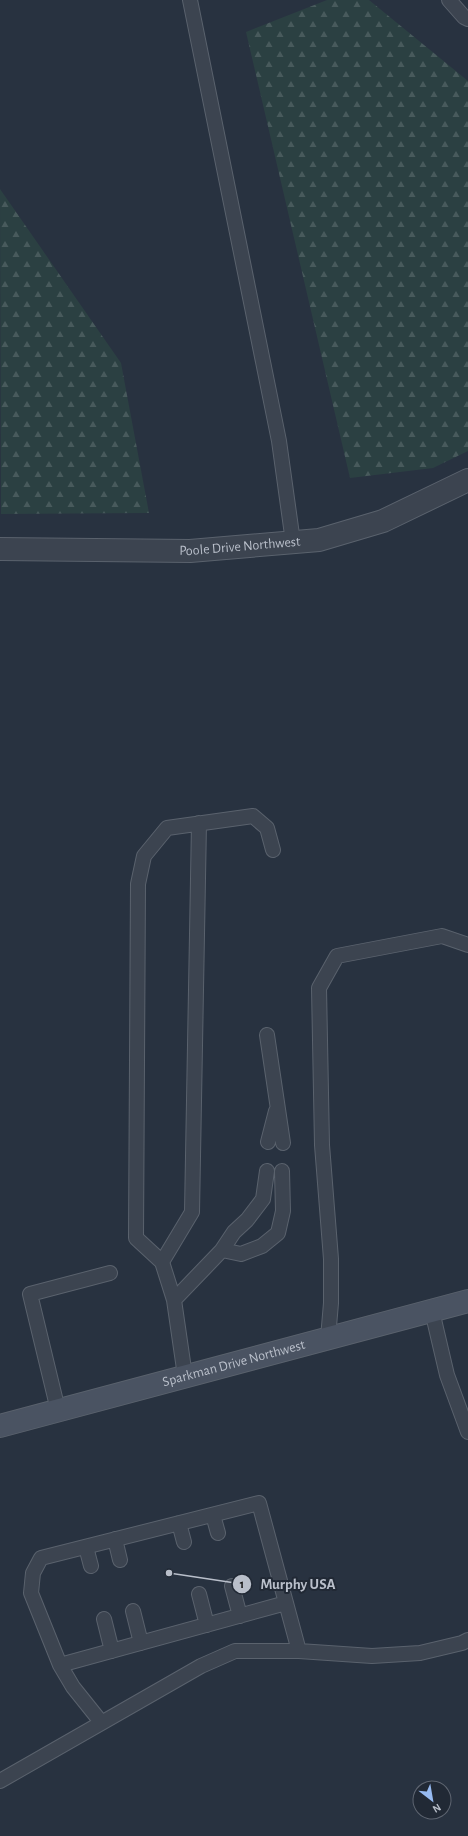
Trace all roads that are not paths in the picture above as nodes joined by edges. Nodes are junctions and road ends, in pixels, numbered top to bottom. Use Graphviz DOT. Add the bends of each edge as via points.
graph roads {
  1 [pos="190,0"];
  2 [pos="449,0"];
  3 [pos="468,19"];
  4 [pos="468,480"];
  5 [pos="292,542"];
  6 [pos="0,549"];
  7 [pos="199,823"];
  8 [pos="273,850"];
  9 [pos="468,945"];
  10 [pos="267,1035"];
  11 [pos="278,1106"];
  12 [pos="268,1142"];
  13 [pos="283,1143"];
  14 [pos="266,1171"];
  15 [pos="282,1171"];
  16 [pos="222,1250"];
  17 [pos="162,1262"];
  18 [pos="110,1273"];
  19 [pos="174,1300"];
  20 [pos="468,1301"];
  21 [pos="432,1311"];
  22 [pos="328,1338"];
  23 [pos="185,1376"];
  24 [pos="58,1410"];
  25 [pos="0,1426"];
  26 [pos="468,1432"];
  27 [pos="213,1515"];
  28 [pos="179,1523"];
  29 [pos="218,1534"];
  30 [pos="115,1539"];
  31 [pos="184,1542"];
  32 [pos="86,1547"];
  33 [pos="120,1560"];
  34 [pos="91,1566"];
  35 [pos="232,1586"];
  36 [pos="199,1594"];
  37 [pos="286,1603"];
  38 [pos="133,1611"];
  39 [pos="240,1616"];
  40 [pos="104,1619"];
  41 [pos="207,1625"];
  42 [pos="468,1640"];
  43 [pos="141,1643"];
  44 [pos="112,1651"];
  45 [pos="299,1651"];
  46 [pos="60,1665"];
  47 [pos="101,1722"];
  48 [pos="0,1780"];
  1 -- 5 [label="lane" via="279,441"];
  2 -- 3 [label="lane"];
  4 -- 5 [label="street, Poole Drive Northwest" via="383,521 319,540"];
  5 -- 6 [label="street, Poole Drive Northwest" via="190,551"];
  7 -- 8 [label="lane" via="253,816 267,828"];
  7 -- 17 [label="lane" via="192,1212"];
  7 -- 17 [label="lane" via="167,828 144,856 138,884 136,1238"];
  9 -- 22 [label="lane" via="442,936 337,956 320,988 322,1145 331,1259"];
  10 -- 11 [label="lane"];
  11 -- 12 [label="lane"];
  11 -- 13 [label="lane"];
  14 -- 16 [label="lane" via="263,1199"];
  15 -- 16 [label="lane" via="283,1211 278,1233 262,1246 241,1254"];
  16 -- 19 [label="lane"];
  17 -- 19 [label="lane"];
  18 -- 24 [label="lane" via="30,1294"];
  19 -- 23 [label="lane"];
  20 -- 21 [label="main road, Sparkman Drive Northwest"];
  21 -- 22 [label="main road, Sparkman Drive Northwest"];
  21 -- 26 [label="lane" via="448,1375"];
  22 -- 23 [label="main road, Sparkman Drive Northwest"];
  23 -- 24 [label="main road, Sparkman Drive Northwest"];
  24 -- 25 [label="main road, Sparkman Drive Northwest"];
  27 -- 28 [label="lane"];
  27 -- 29 [label="lane"];
  27 -- 37 [label="lane" via="259,1503"];
  28 -- 30 [label="lane"];
  28 -- 31 [label="lane"];
  30 -- 32 [label="lane"];
  30 -- 33 [label="lane"];
  32 -- 34 [label="lane"];
  32 -- 46 [label="lane" via="41,1558 33,1573 31,1593"];
  35 -- 39 [label="lane"];
  36 -- 41 [label="lane"];
  37 -- 39 [label="lane"];
  37 -- 45 [label="lane"];
  38 -- 43 [label="lane"];
  39 -- 41 [label="lane"];
  40 -- 44 [label="lane"];
  41 -- 43 [label="lane"];
  42 -- 45 [label="lane" via="420,1653 372,1656"];
  43 -- 44 [label="lane"];
  44 -- 46 [label="lane"];
  45 -- 47 [label="lane" via="235,1651 201,1666"];
  46 -- 47 [label="lane" via="73,1687"];
  47 -- 48 [label="lane"];
}
